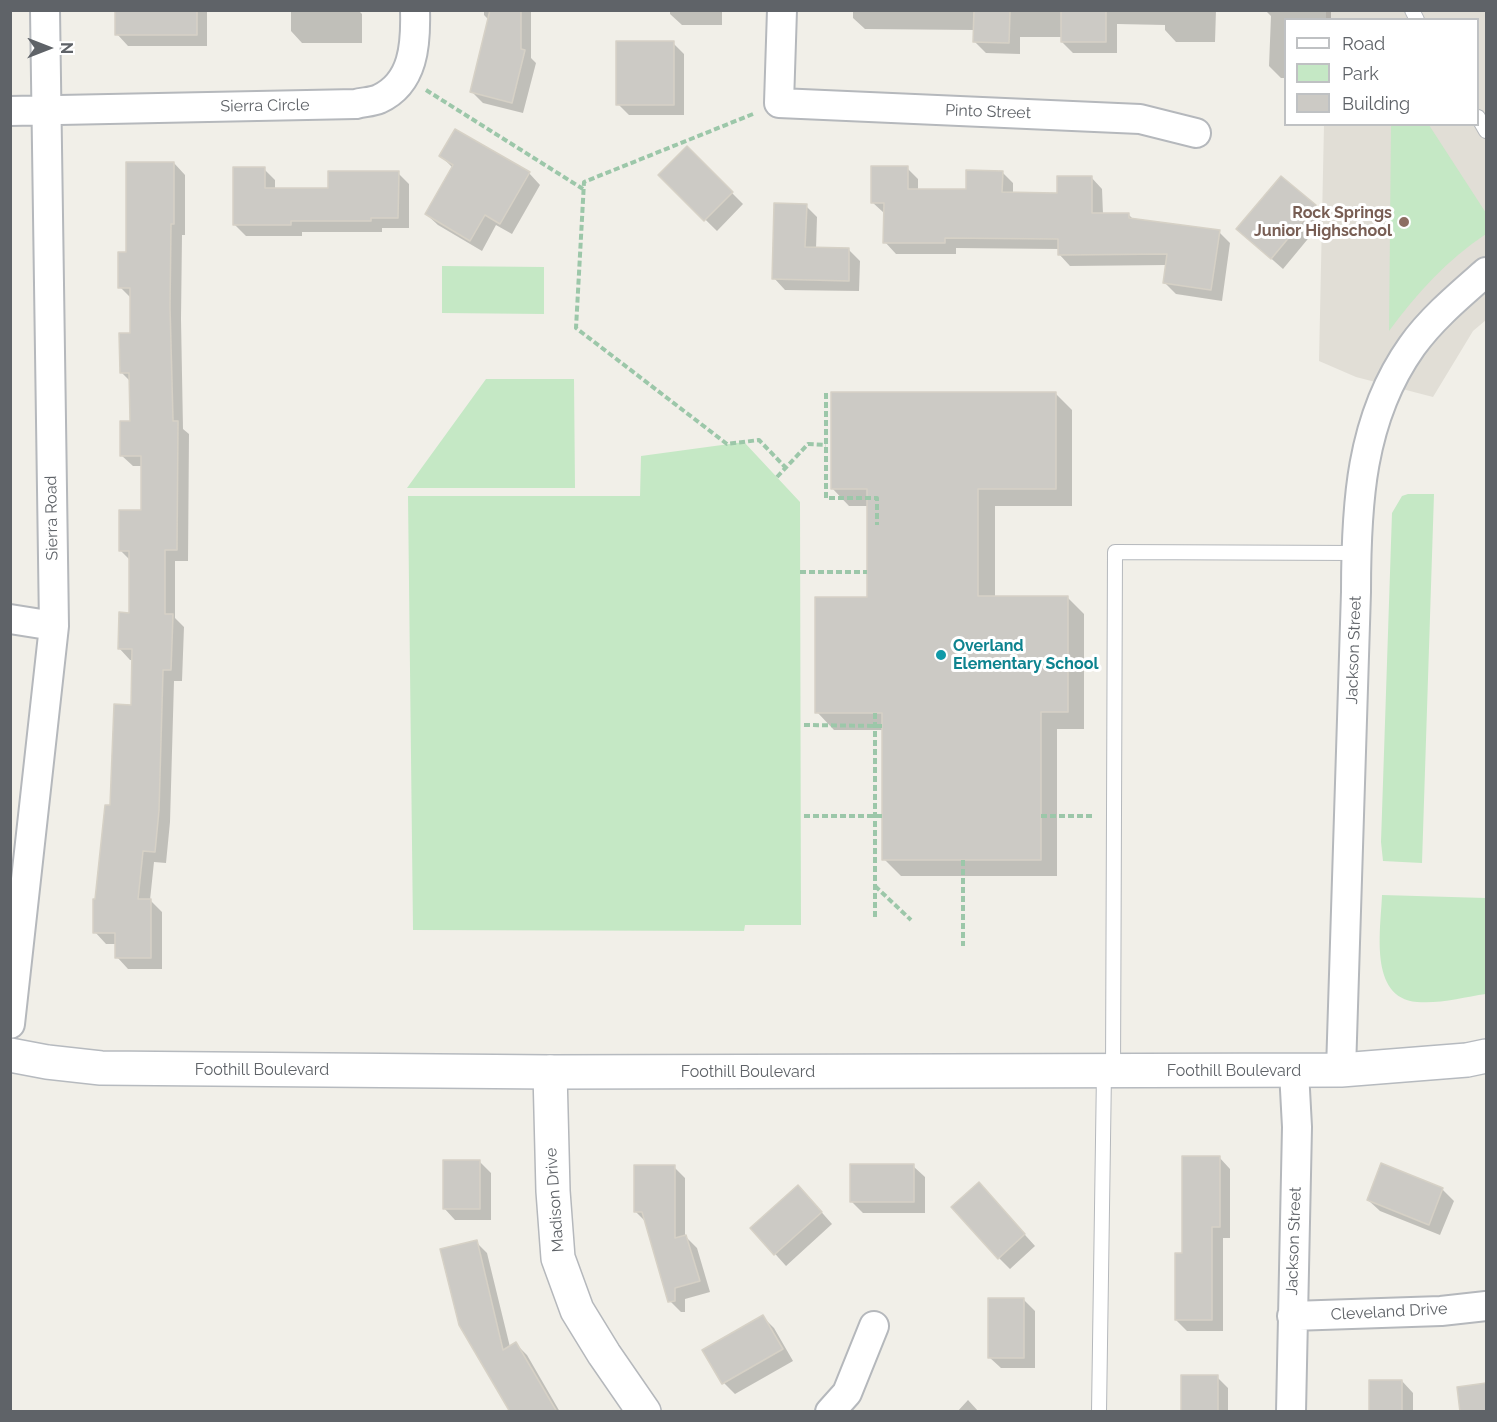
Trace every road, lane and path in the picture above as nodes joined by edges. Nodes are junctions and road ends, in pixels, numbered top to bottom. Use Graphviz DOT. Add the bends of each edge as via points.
graph roads {
  1 [pos="45,10"];
  2 [pos="415,10"];
  3 [pos="782,10"];
  4 [pos="404,76"];
  5 [pos="779,103"];
  6 [pos="47,110"];
  7 [pos="10,111"];
  8 [pos="1196,133"];
  9 [pos="583,189"];
  10 [pos="1486,272"];
  11 [pos="826,393"];
  12 [pos="826,445"];
  13 [pos="786,468"];
  14 [pos="777,477"];
  15 [pos="877,525"];
  16 [pos="1356,553"];
  17 [pos="800,572"];
  18 [pos="867,572"];
  19 [pos="10,619"];
  20 [pos="54,626"];
  21 [pos="875,713"];
  22 [pos="804,724"];
  23 [pos="875,726"];
  24 [pos="882,726"];
  25 [pos="804,816"];
  26 [pos="875,816"];
  27 [pos="882,816"];
  28 [pos="1041,816"];
  29 [pos="1114,817"];
  30 [pos="963,860"];
  31 [pos="875,885"];
  32 [pos="875,920"];
  33 [pos="911,920"];
  34 [pos="963,946"];
  35 [pos="10,1024"];
  36 [pos="10,1055"];
  37 [pos="1486,1056"];
  38 [pos="1341,1070"];
  39 [pos="1294,1071"];
  40 [pos="550,1072"];
  41 [pos="1108,1072"];
  42 [pos="1486,1306"];
  43 [pos="1292,1316"];
  44 [pos="874,1326"];
  45 [pos="644,1412"];
  46 [pos="830,1412"];
  47 [pos="1099,1412"];
  48 [pos="1291,1412"];
  1 -- 6 [label="street, Sierra Road"];
  2 -- 4 [label="street, Sierra Circle" via="416,36 411,64"];
  3 -- 5 [label="street"];
  4 -- 6 [label="street, Sierra Circle" via="378,99 356,104"];
  4 -- 9 [label="path"];
  5 -- 8 [label="street, Pinto Street" via="1140,119"];
  5 -- 9 [label="path" via="584,182"];
  6 -- 7 [label="street, Sierra Circle"];
  6 -- 20 [label="street, Sierra Road"];
  9 -- 13 [label="path" via="576,328 727,444 759,440"];
  10 -- 16 [label="street, Jackson Street" via="1412,346 1382,398 1364,460"];
  11 -- 12 [label="path"];
  12 -- 13 [label="path" via="808,444"];
  12 -- 15 [label="path" via="826,498 877,498"];
  13 -- 14 [label="path"];
  16 -- 29 [label="lane" via="1115,552"];
  16 -- 38 [label="street, Jackson Street"];
  17 -- 18 [label="path"];
  19 -- 20 [label="street"];
  20 -- 35 [label="street, Sierra Road"];
  21 -- 23 [label="path"];
  22 -- 23 [label="path"];
  23 -- 24 [label="path"];
  23 -- 26 [label="path"];
  25 -- 26 [label="path"];
  26 -- 27 [label="path"];
  26 -- 31 [label="path"];
  28 -- 29 [label="path"];
  29 -- 41 [label="lane"];
  30 -- 34 [label="path"];
  31 -- 32 [label="path"];
  31 -- 33 [label="path"];
  36 -- 40 [label="main road, Foothill Boulevard" via="101,1068"];
  37 -- 38 [label="main road, Foothill Boulevard"];
  38 -- 39 [label="main road, Foothill Boulevard"];
  39 -- 41 [label="main road, Foothill Boulevard"];
  39 -- 43 [label="street, Jackson Street" via="1297,1127"];
  40 -- 41 [label="main road, Foothill Boulevard"];
  40 -- 45 [label="main road, Madison Drive" via="552,1191 558,1258 577,1310"];
  41 -- 47 [label="lane"];
  42 -- 43 [label="street, Cleveland Drive"];
  43 -- 48 [label="street, Jackson Street"];
  44 -- 46 [label="street" via="847,1394"];
}
